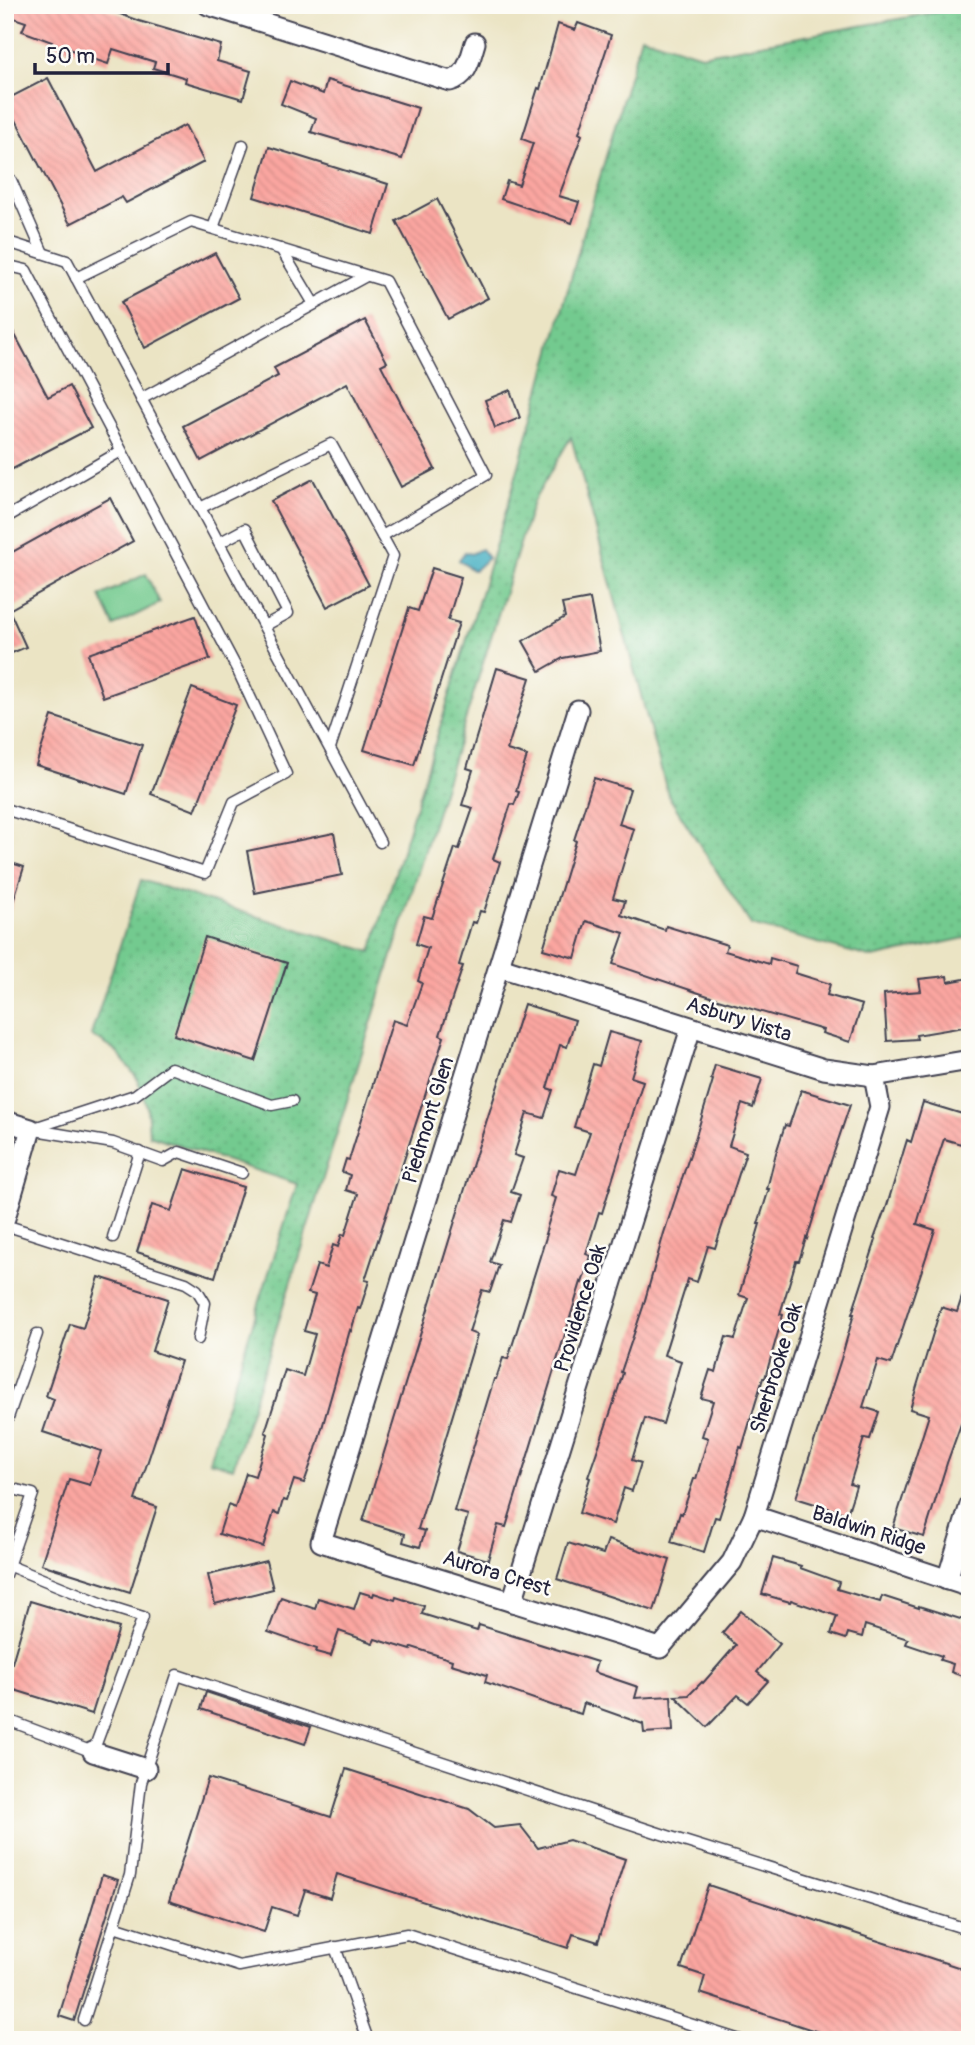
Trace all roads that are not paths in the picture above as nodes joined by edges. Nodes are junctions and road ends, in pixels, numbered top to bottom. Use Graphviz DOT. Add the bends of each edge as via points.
graph roads {
  1 [pos="208,5"];
  2 [pos="475,43"];
  3 [pos="243,145"];
  4 [pos="5,183"];
  5 [pos="213,228"];
  6 [pos="5,240"];
  7 [pos="281,249"];
  8 [pos="43,253"];
  9 [pos="5,265"];
  10 [pos="366,275"];
  11 [pos="76,278"];
  12 [pos="314,304"];
  13 [pos="141,399"];
  14 [pos="121,451"];
  15 [pos="200,508"];
  16 [pos="5,517"];
  17 [pos="382,536"];
  18 [pos="219,542"];
  19 [pos="264,626"];
  20 [pos="578,710"];
  21 [pos="330,748"];
  22 [pos="5,809"];
  23 [pos="380,842"];
  24 [pos="500,967"];
  25 [pos="691,1028"];
  26 [pos="970,1060"];
  27 [pos="874,1076"];
  28 [pos="292,1101"];
  29 [pos="5,1121"];
  30 [pos="31,1129"];
  31 [pos="140,1152"];
  32 [pos="242,1174"];
  33 [pos="5,1218"];
  34 [pos="5,1225"];
  35 [pos="113,1237"];
  36 [pos="37,1334"];
  37 [pos="198,1339"];
  38 [pos="5,1426"];
  39 [pos="5,1487"];
  40 [pos="970,1505"];
  41 [pos="754,1516"];
  42 [pos="321,1542"];
  43 [pos="6,1568"];
  44 [pos="947,1580"];
  45 [pos="970,1587"];
  46 [pos="512,1602"];
  47 [pos="660,1647"];
  48 [pos="5,1719"];
  49 [pos="93,1752"];
  50 [pos="146,1769"];
  51 [pos="114,1926"];
  52 [pos="970,1930"];
  53 [pos="335,1947"];
  54 [pos="84,2020"];
  55 [pos="368,2040"];
  56 [pos="740,2040"];
  1 -- 2 [label="street" via="450,81 459,79 467,68"];
  3 -- 5 [label="lane"];
  4 -- 8 [label="lane" via="11,180"];
  5 -- 7 [label="lane"];
  5 -- 11 [label="lane" via="191,222"];
  6 -- 8 [label="lane"];
  7 -- 10 [label="lane"];
  7 -- 12 [label="lane"];
  8 -- 11 [label="lane" via="67,261"];
  9 -- 14 [label="lane" via="26,270"];
  10 -- 12 [label="lane"];
  10 -- 17 [label="lane" via="385,281 486,475"];
  11 -- 13 [label="lane"];
  12 -- 13 [label="lane"];
  13 -- 15 [label="lane"];
  14 -- 16 [label="lane"];
  14 -- 22 [label="lane" via="238,671 286,774 234,802 205,873"];
  15 -- 17 [label="lane" via="331,444"];
  15 -- 18 [label="lane"];
  17 -- 21 [label="lane" via="393,556"];
  18 -- 19 [label="lane"];
  18 -- 19 [label="lane" via="245,529 288,613"];
  19 -- 21 [label="lane"];
  20 -- 24 [label="street, Piedmont Glen"];
  21 -- 23 [label="lane"];
  24 -- 25 [label="street, Asbury Vista"];
  24 -- 42 [label="street, Piedmont Glen"];
  25 -- 27 [label="street, Asbury Vista" via="824,1069"];
  25 -- 46 [label="street, Providence Oak"];
  26 -- 27 [label="street, Asbury Vista"];
  27 -- 41 [label="street, Sherbrooke Oak" via="880,1107"];
  28 -- 30 [label="lane" via="272,1105 171,1068 135,1095"];
  29 -- 30 [label="street"];
  30 -- 31 [label="lane"];
  30 -- 33 [label="street"];
  31 -- 32 [label="lane" via="163,1161 179,1152"];
  31 -- 35 [label="lane"];
  34 -- 37 [label="lane" via="186,1283 205,1303"];
  36 -- 38 [label="lane"];
  39 -- 43 [label="lane" via="33,1494"];
  40 -- 44 [label="street"];
  41 -- 44 [label="street, Baldwin Ridge"];
  41 -- 47 [label="street, Sherbrooke Oak" via="732,1562"];
  42 -- 46 [label="street, Aurora Crest"];
  43 -- 49 [label="lane" via="142,1617"];
  44 -- 45 [label="street, Baldwin Ridge"];
  46 -- 47 [label="street, Aurora Crest"];
  48 -- 49 [label="lane"];
  49 -- 50 [label="street"];
  50 -- 51 [label="lane" via="130,1875"];
  50 -- 52 [label="lane" via="177,1675"];
  51 -- 53 [label="lane" via="239,1966"];
  51 -- 54 [label="lane"];
  53 -- 55 [label="lane"];
  53 -- 56 [label="lane" via="407,1934"];
}
